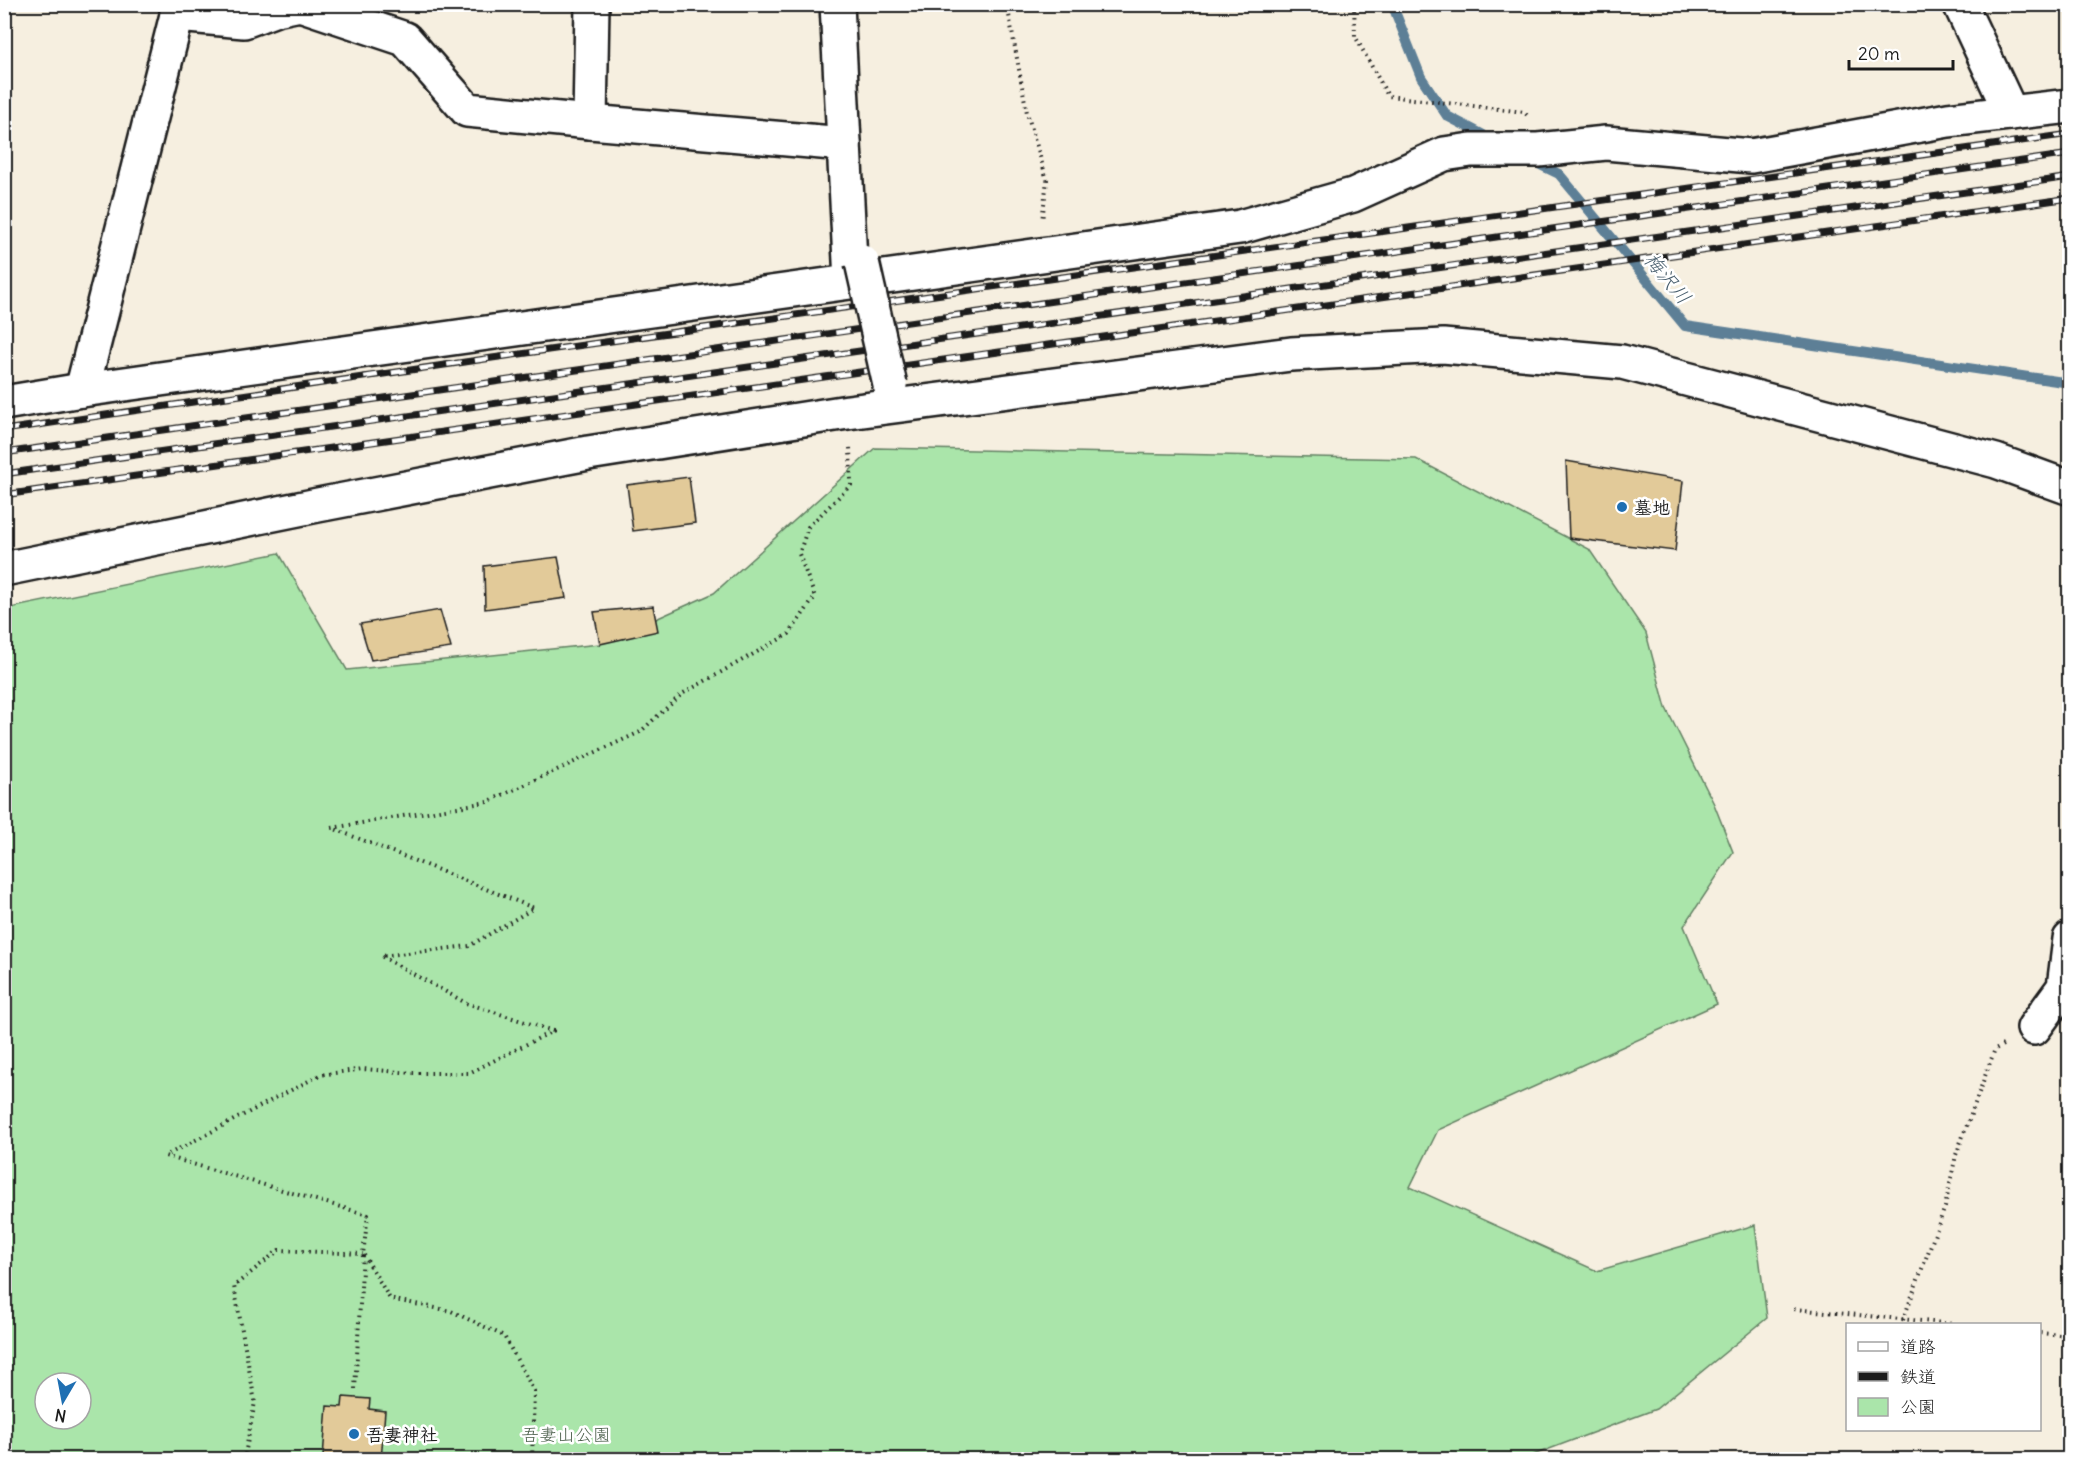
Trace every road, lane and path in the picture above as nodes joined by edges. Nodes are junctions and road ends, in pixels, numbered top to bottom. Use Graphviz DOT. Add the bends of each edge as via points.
graph roads {
  1 [pos="300,4"];
  2 [pos="592,4"];
  3 [pos="837,4"];
  4 [pos="1007,4"];
  5 [pos="1354,4"];
  6 [pos="1960,4"];
  7 [pos="177,10"];
  8 [pos="2070,106"];
  9 [pos="2011,113"];
  10 [pos="590,122"];
  11 [pos="1534,135"];
  12 [pos="844,144"];
  13 [pos="1038,255"];
  14 [pos="857,271"];
  15 [pos="890,385"];
  16 [pos="82,390"];
  17 [pos="4,403"];
  18 [pos="848,412"];
  19 [pos="2070,488"];
  20 [pos="4,568"];
  21 [pos="2070,939"];
  22 [pos="2034,1028"];
  23 [pos="363,1254"];
  24 [pos="1794,1309"];
  25 [pos="1903,1320"];
  26 [pos="1941,1323"];
  27 [pos="2041,1333"];
  28 [pos="2070,1336"];
  29 [pos="355,1389"];
  30 [pos="244,1460"];
  31 [pos="532,1460"];
  1 -- 7 [label="street" via="244,21"];
  1 -- 10 [label="street" via="405,39 467,110"];
  2 -- 10 [label="street"];
  3 -- 12 [label="street"];
  4 -- 13 [label="path" via="1027,113 1047,180"];
  5 -- 11 [label="path" via="1355,36 1388,96 1524,112"];
  6 -- 9 [label="street"];
  7 -- 16 [label="street"];
  8 -- 9 [label="street"];
  9 -- 11 [label="street" via="1948,120 1751,156"];
  10 -- 12 [label="street"];
  11 -- 13 [label="street" via="1444,154 1353,195 1240,227"];
  12 -- 14 [label="street"];
  13 -- 14 [label="street"];
  14 -- 15 [label="street, bridge"];
  14 -- 16 [label="street"];
  16 -- 17 [label="street"];
  18 -- 19 [label="street" via="1291,354 1443,346 1622,362 1996,461"];
  18 -- 20 [label="street" via="588,453"];
  18 -- 23 [label="path" via="851,484 808,527 799,554 815,597 789,634 682,694 640,732 487,802 332,828 534,908 469,946 381,956 466,1003 553,1031 468,1073 363,1069 320,1076 165,1156 368,1215"];
  21 -- 22 [label="street" via="2064,987"];
  22 -- 25 [label="path" via="1995,1049 1956,1155 1945,1207"];
  23 -- 29 [label="path"];
  23 -- 30 [label="path" via="279,1250 234,1286 255,1402"];
  23 -- 31 [label="path" via="390,1299 452,1311 504,1336 534,1390"];
  24 -- 25 [label="path"];
  25 -- 26 [label="path"];
  27 -- 28 [label="path"];
}
